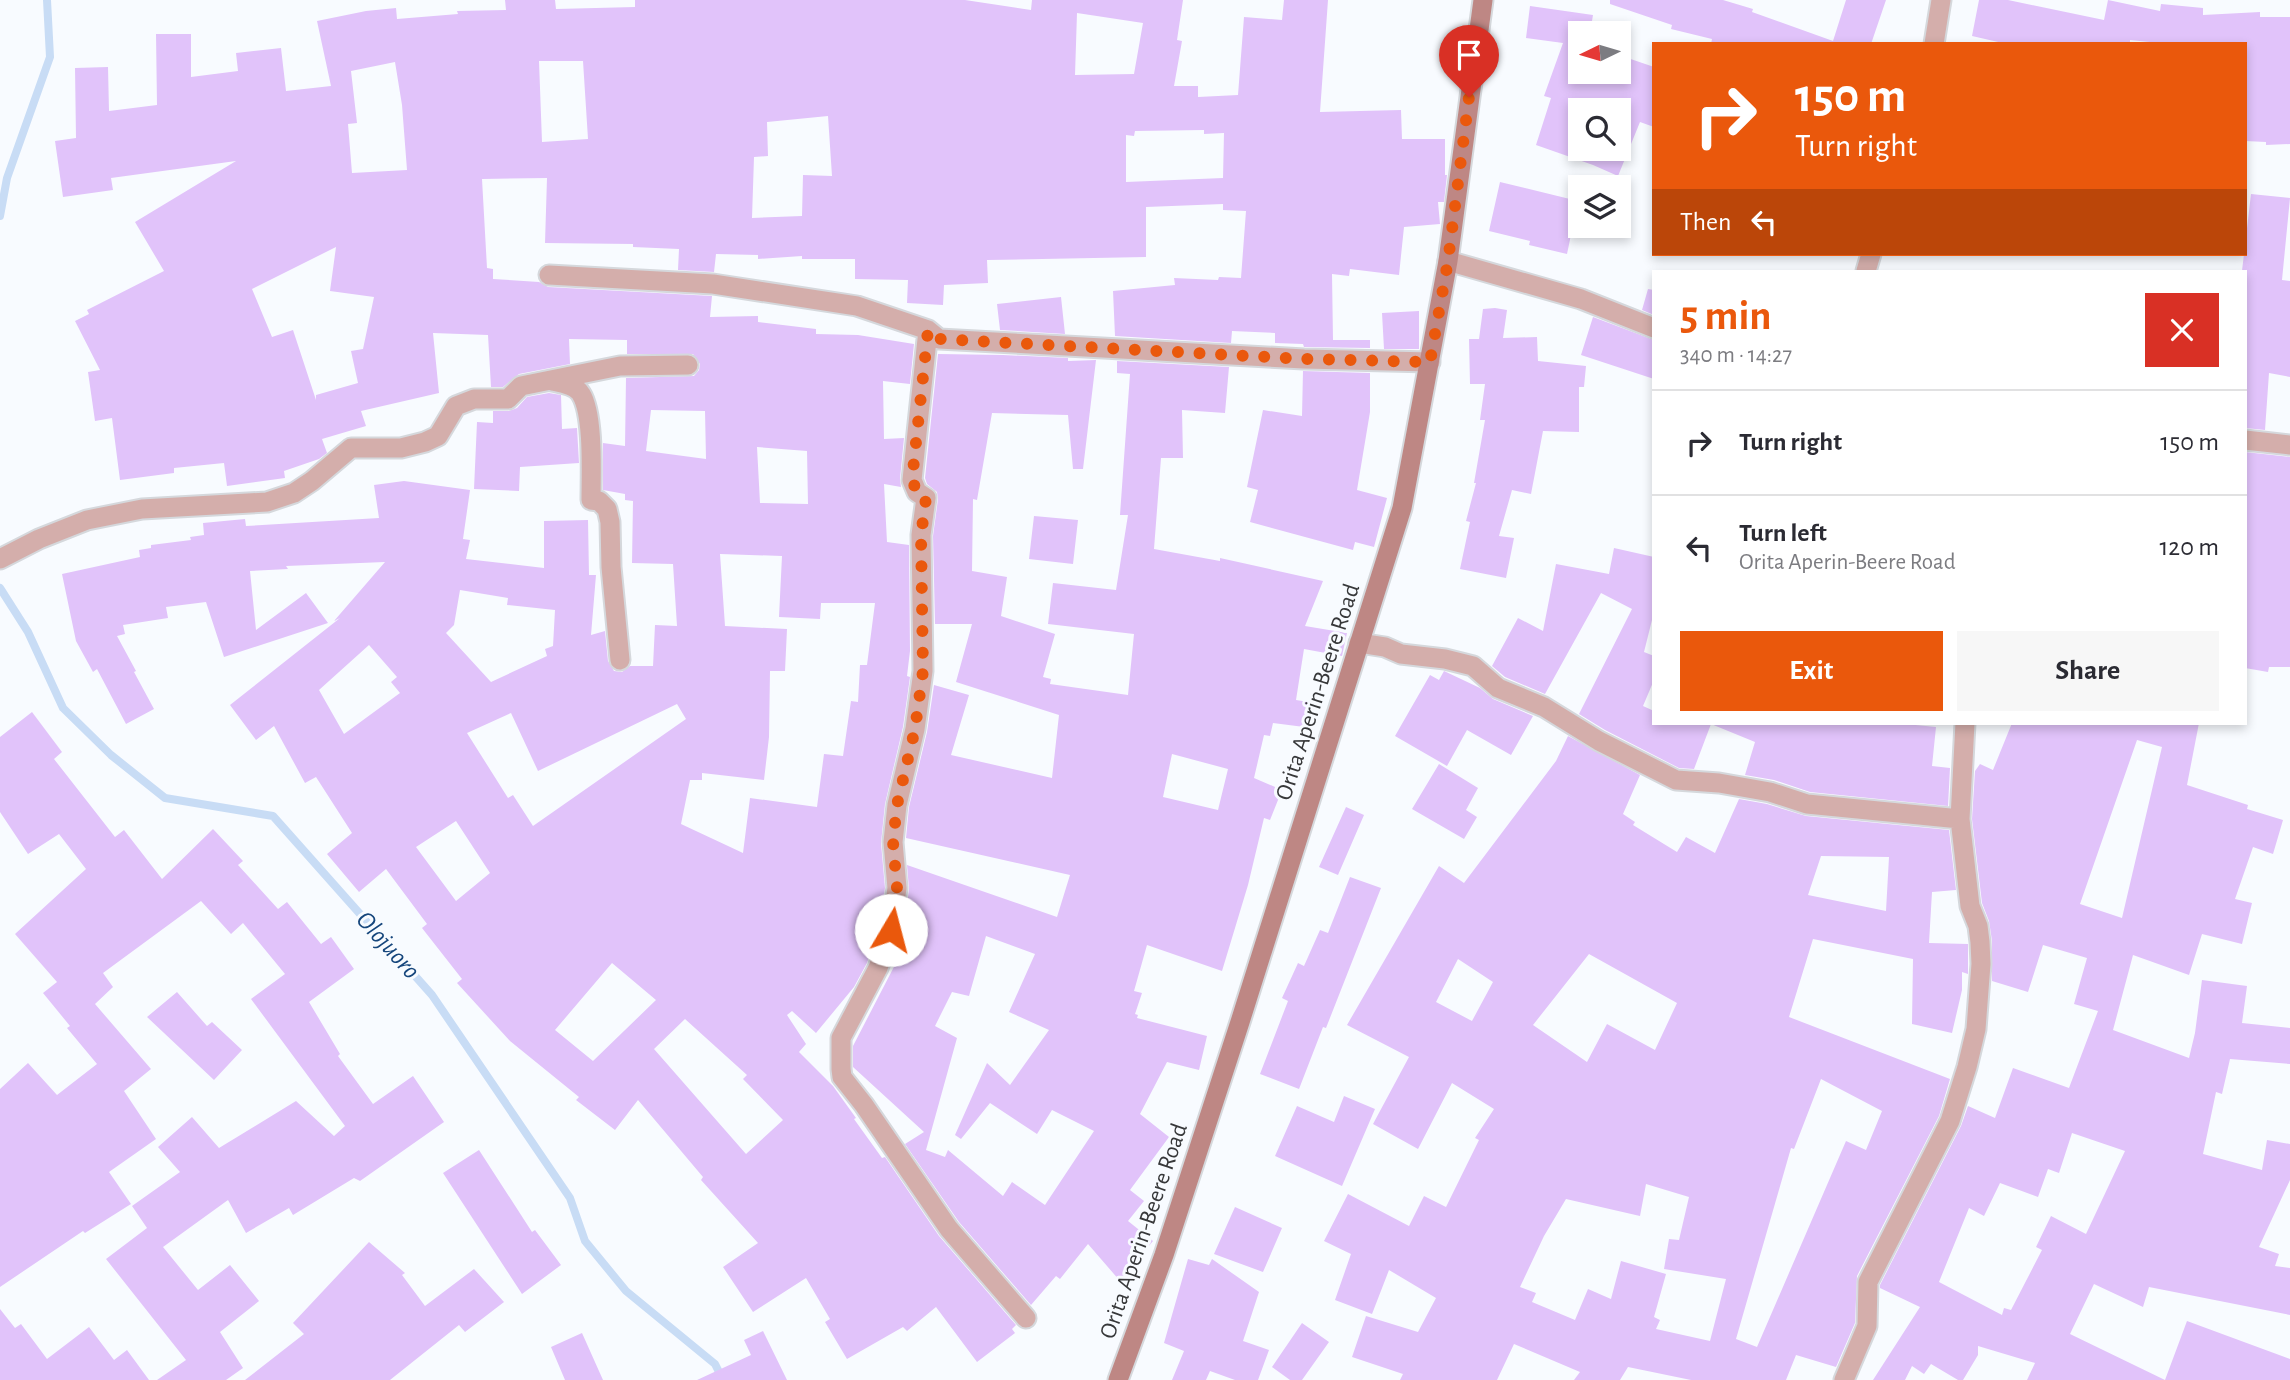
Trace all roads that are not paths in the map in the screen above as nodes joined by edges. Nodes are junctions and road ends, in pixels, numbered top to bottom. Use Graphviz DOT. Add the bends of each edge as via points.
graph roads {
  1 [pos="1483,0"];
  2 [pos="1941,0"];
  3 [pos="1934,42"];
  4 [pos="1448,261"];
  5 [pos="549,275"];
  6 [pos="1652,327"];
  7 [pos="928,330"];
  8 [pos="1430,362"];
  9 [pos="688,365"];
  10 [pos="551,380"];
  11 [pos="2247,440"];
  12 [pos="2290,445"];
  13 [pos="0,559"];
  14 [pos="1359,643"];
  15 [pos="620,660"];
  16 [pos="1965,725"];
  17 [pos="1960,819"];
  18 [pos="1026,1318"];
  19 [pos="1118,1380"];
  20 [pos="1844,1380"];
  1 -- 4 [label="main road, Orita Aperin-Beere Road"];
  2 -- 3 [label="street"];
  4 -- 6 [label="street" via="1581,299"];
  4 -- 8 [label="main road, Orita Aperin-Beere Road"];
  5 -- 7 [label="street" via="713,284 858,306"];
  7 -- 8 [label="street" via="939,339 952,340"];
  7 -- 18 [label="street" via="912,480 926,498 921,535 923,671 894,830 897,888 891,930 878,968 841,1038 840,1060 842,1077 949,1229"];
  8 -- 14 [label="main road, Orita Aperin-Beere Road" via="1402,508"];
  9 -- 10 [label="street" via="620,366"];
  10 -- 13 [label="street" via="521,386 508,399 474,400 456,406 438,436 425,442 401,448 351,449 294,493 267,502 142,509 87,520"];
  10 -- 15 [label="street" via="581,393 588,415 591,500 607,509 610,522"];
  11 -- 12 [label="street"];
  14 -- 17 [label="street" via="1473,666 1499,688 1544,707 1676,780 1770,792 1807,804"];
  14 -- 19 [label="main road, Orita Aperin-Beere Road" via="1232,1048"];
  16 -- 17 [label="street"];
  17 -- 20 [label="street" via="1970,905 1980,942 1976,1029 1950,1121 1868,1282 1867,1326"];
}
